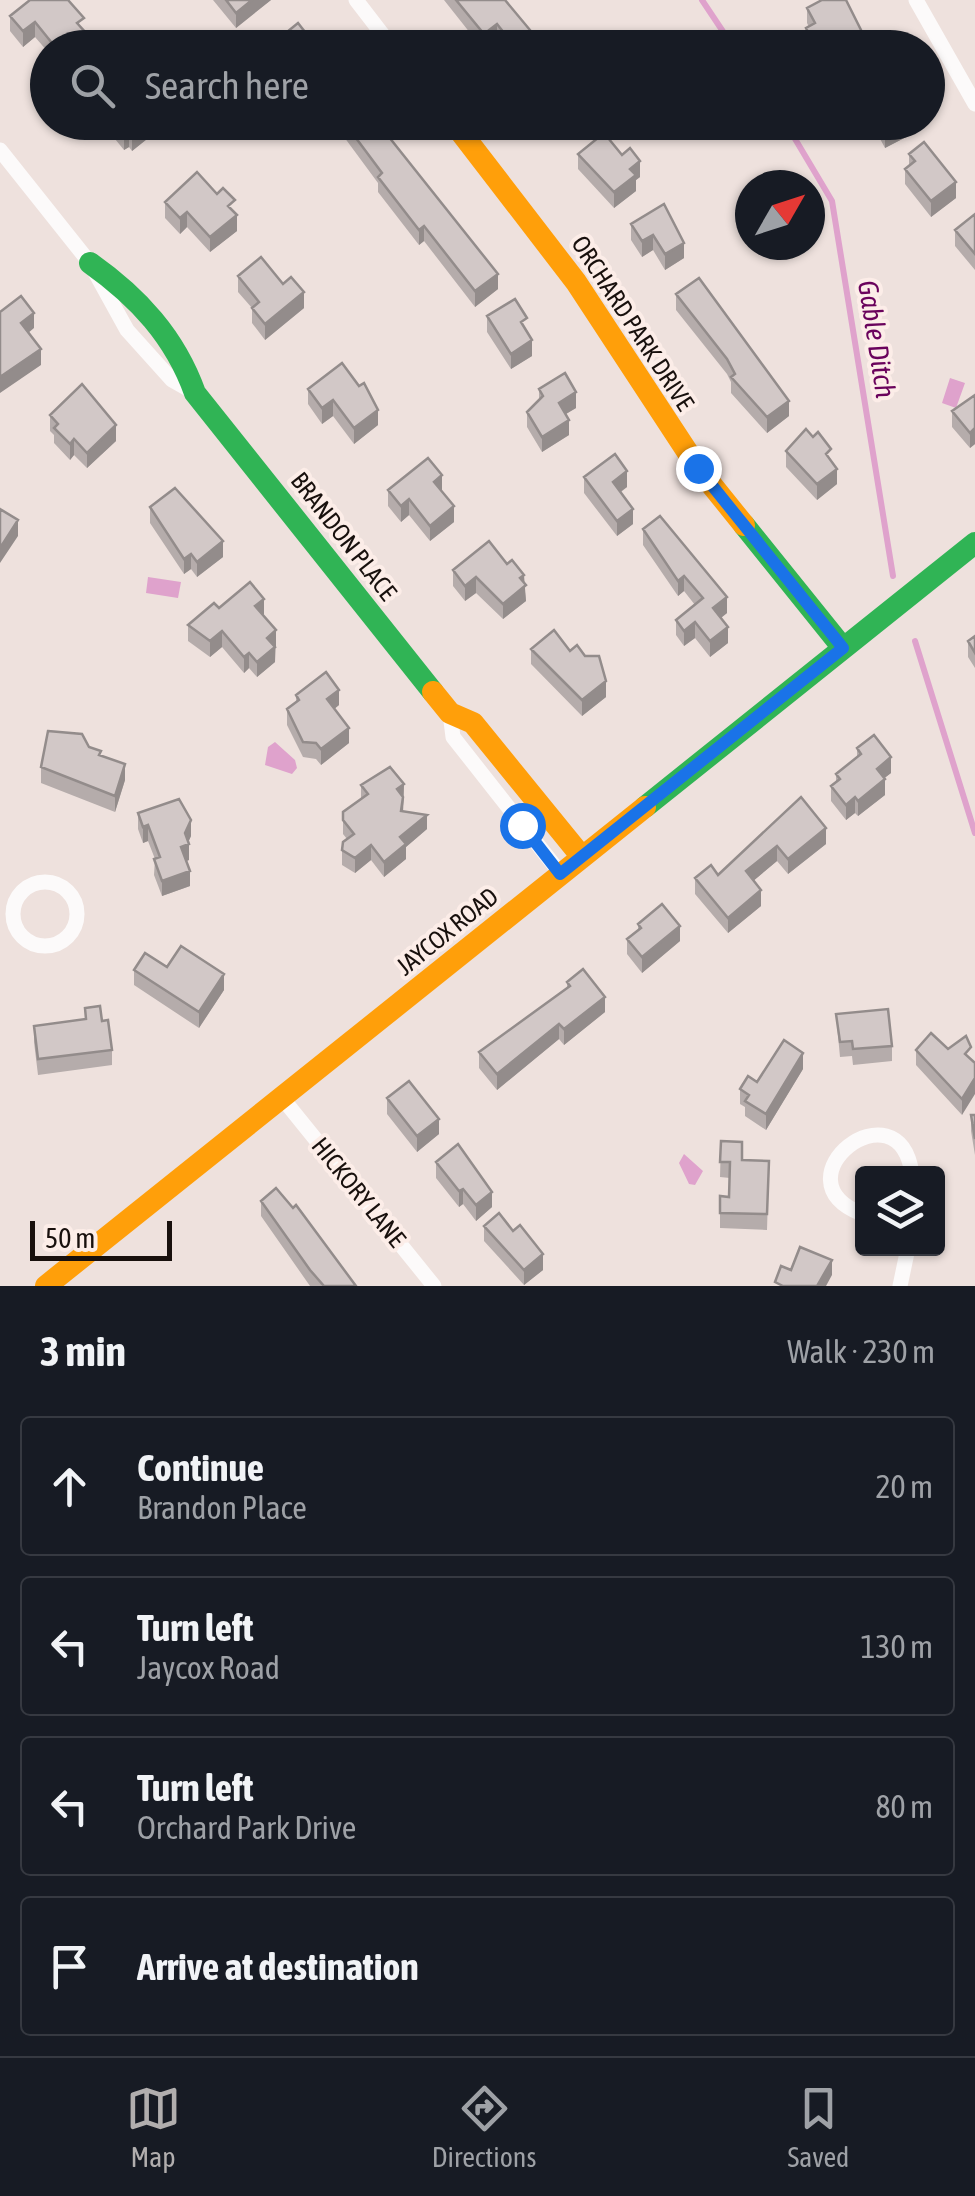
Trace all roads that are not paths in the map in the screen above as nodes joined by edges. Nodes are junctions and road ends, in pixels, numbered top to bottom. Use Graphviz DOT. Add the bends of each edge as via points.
graph roads {
  1 [pos="356,0"];
  2 [pos="916,0"];
  3 [pos="379,30"];
  4 [pos="933,30"];
  5 [pos="945,51"];
  6 [pos="975,104"];
  7 [pos="466,140"];
  8 [pos="0,150"];
  9 [pos="90,263"];
  10 [pos="975,543"];
  11 [pos="843,648"];
  12 [pos="450,713"];
  13 [pos="582,857"];
  14 [pos="560,874"];
  15 [pos="7,922"];
  16 [pos="283,1098"];
  17 [pos="909,1166"];
  18 [pos="855,1209"];
  19 [pos="906,1256"];
  20 [pos="46,1286"];
  21 [pos="434,1286"];
  22 [pos="900,1286"];
  1 -- 3 [label="street"];
  2 -- 4 [label="street"];
  5 -- 6 [label="street"];
  7 -- 11 [label="street, ORCHARD PARK DRIVE" via="576,282 698,468"];
  8 -- 9 [label="street, BRANDON PLACE"];
  9 -- 12 [label="street, BRANDON PLACE" via="148,312 188,367 195,392"];
  10 -- 11 [label="street, JAYCOX ROAD"];
  11 -- 13 [label="street, JAYCOX ROAD"];
  12 -- 13 [label="street, BRANDON PLACE" via="474,722"];
  12 -- 14 [label="street, BRANDON PLACE" via="453,737"];
  13 -- 14 [label="street, JAYCOX ROAD"];
  14 -- 16 [label="street, JAYCOX ROAD"];
  15 -- 15 [label="street" via="30,942 54,945 74,930 76,905 61,886 36,883 17,898"];
  16 -- 20 [label="street, JAYCOX ROAD"];
  16 -- 21 [label="street, HICKORY LANE"];
  17 -- 18 [label="street" via="903,1149 886,1138 867,1135 848,1143 832,1178 838,1197"];
  19 -- 22 [label="street"];
}
